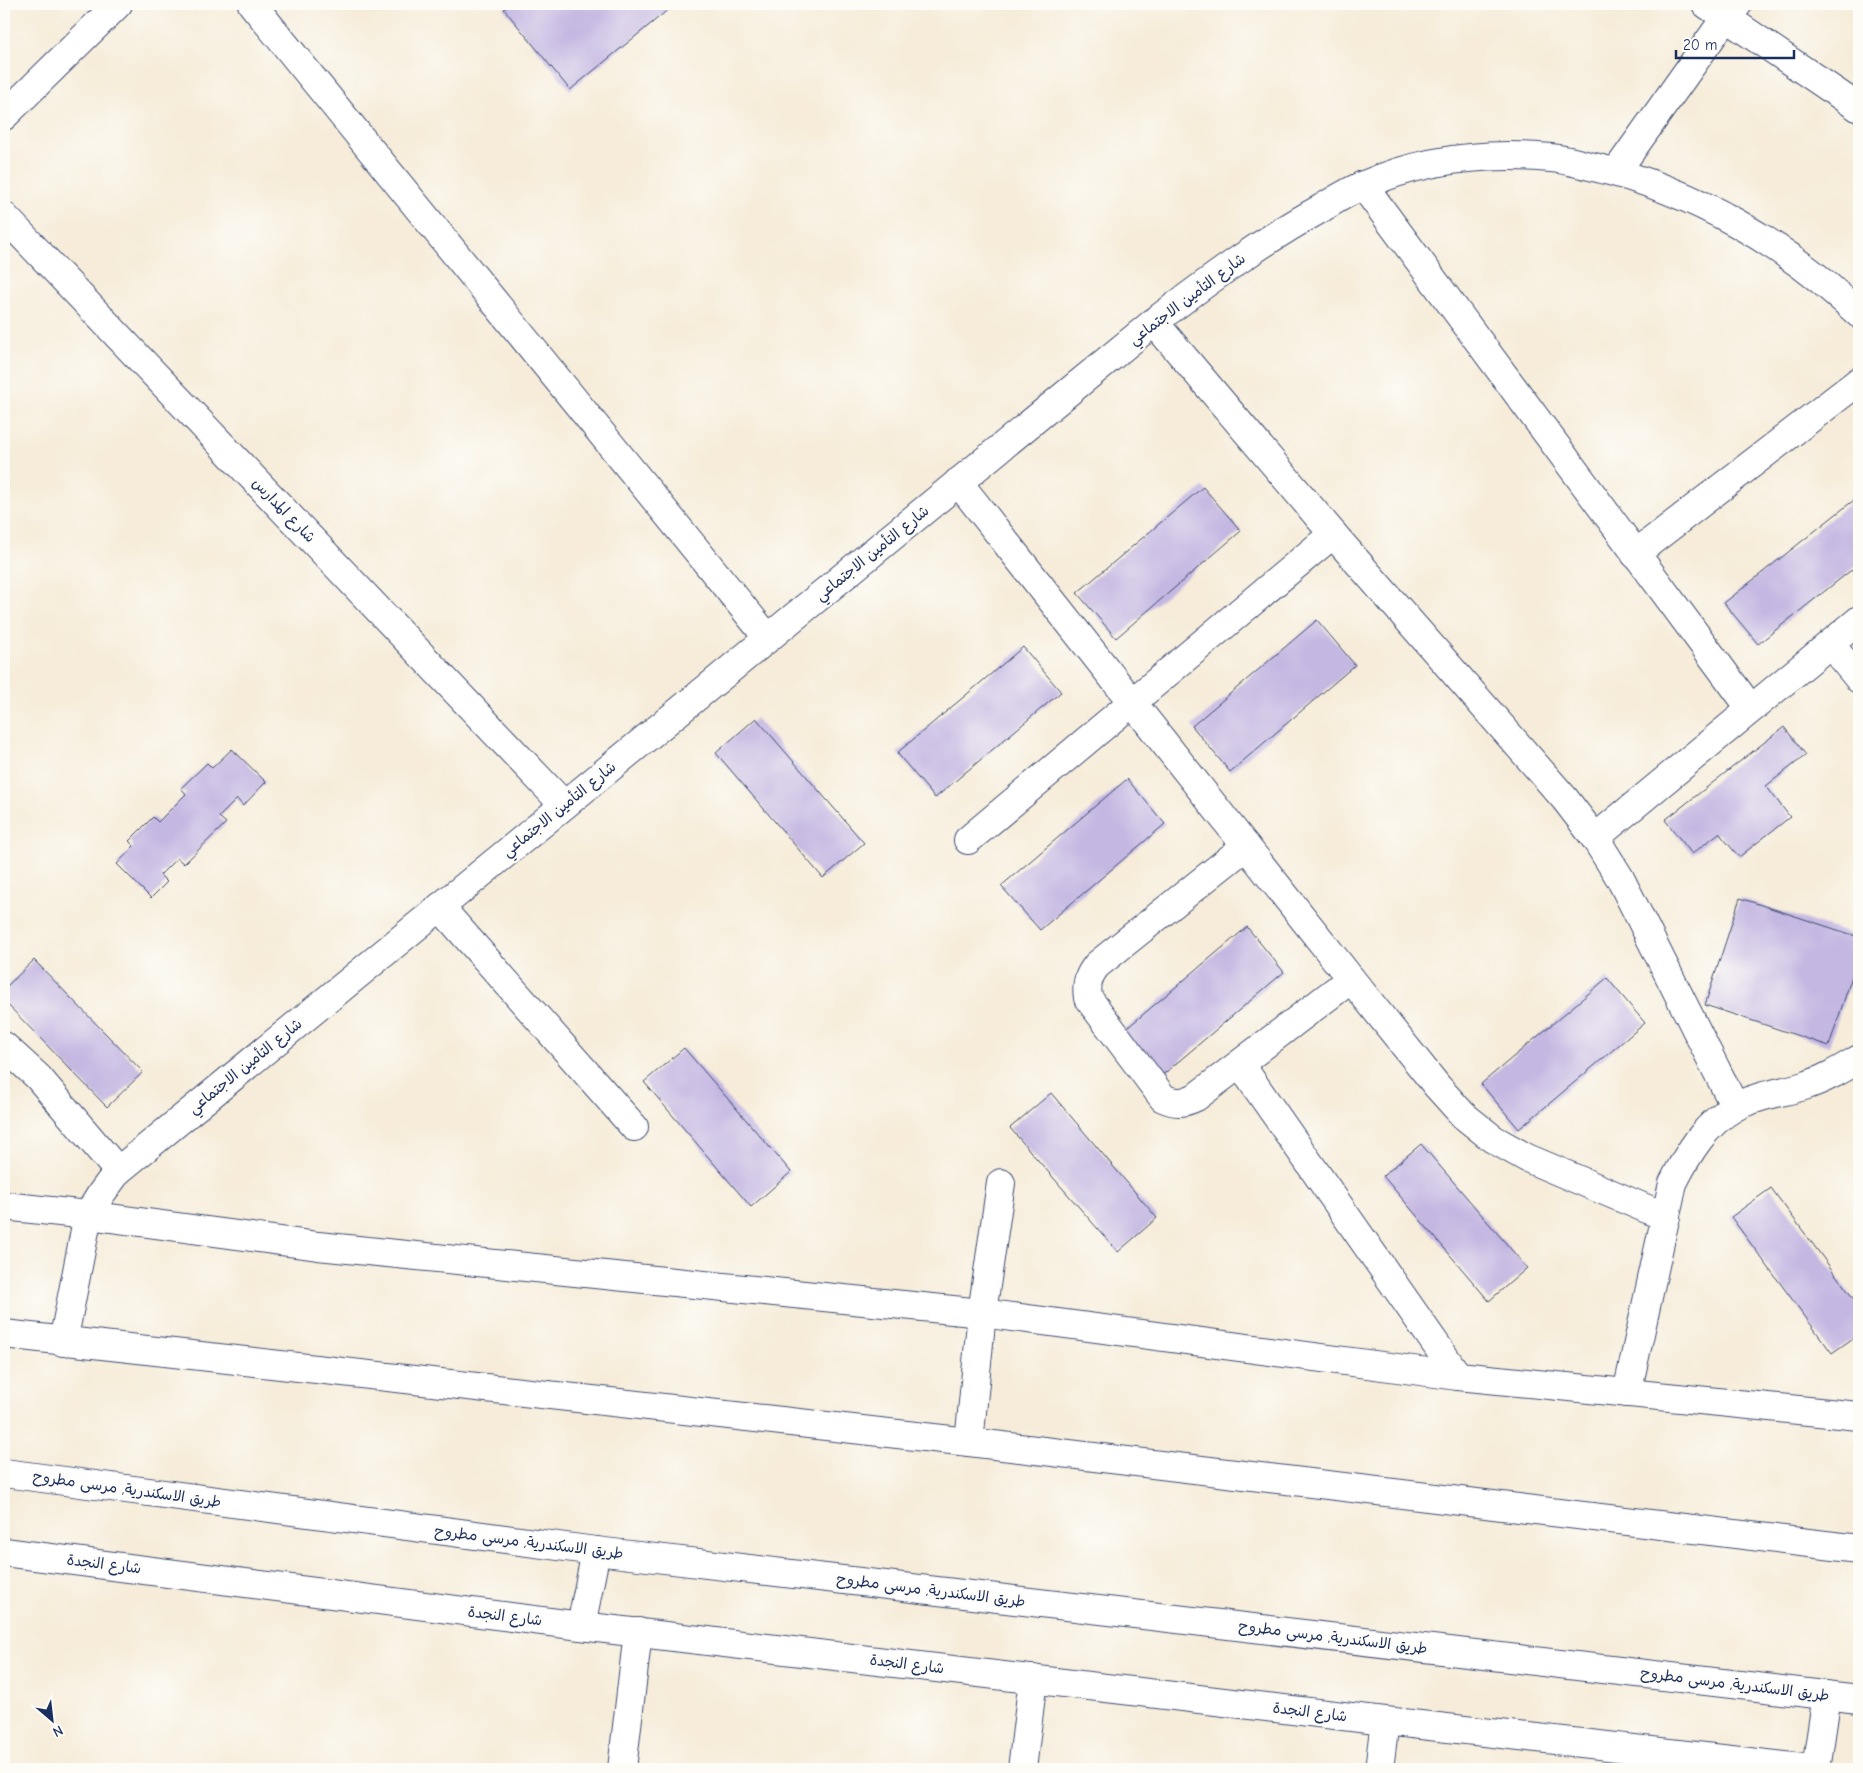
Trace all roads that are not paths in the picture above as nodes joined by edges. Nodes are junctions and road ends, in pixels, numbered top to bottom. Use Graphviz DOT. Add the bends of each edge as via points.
graph roads {
  1 [pos="118,4"];
  2 [pos="252,4"];
  3 [pos="1723,8"];
  4 [pos="1859,108"];
  5 [pos="4,116"];
  6 [pos="1616,172"];
  7 [pos="1363,185"];
  8 [pos="4,216"];
  9 [pos="1859,314"];
  10 [pos="1154,322"];
  11 [pos="1859,381"];
  12 [pos="958,482"];
  13 [pos="1333,534"];
  14 [pos="1635,554"];
  15 [pos="1859,620"];
  16 [pos="768,638"];
  17 [pos="1830,644"];
  18 [pos="1859,678"];
  19 [pos="1132,702"];
  20 [pos="1751,709"];
  21 [pos="564,805"];
  22 [pos="1595,838"];
  23 [pos="968,840"];
  24 [pos="1246,846"];
  25 [pos="440,906"];
  26 [pos="1351,979"];
  27 [pos="4,1046"];
  28 [pos="1859,1058"];
  29 [pos="1240,1064"];
  30 [pos="1735,1107"];
  31 [pos="634,1127"];
  32 [pos="118,1171"];
  33 [pos="1001,1183"];
  34 [pos="4,1206"];
  35 [pos="88,1215"];
  36 [pos="1666,1217"];
  37 [pos="982,1313"];
  38 [pos="4,1334"];
  39 [pos="63,1342"];
  40 [pos="1458,1376"];
  41 [pos="1627,1393"];
  42 [pos="1859,1416"];
  43 [pos="969,1442"];
  44 [pos="4,1473"];
  45 [pos="1859,1549"];
  46 [pos="596,1551"];
  47 [pos="4,1552"];
  48 [pos="581,1626"];
  49 [pos="638,1632"];
  50 [pos="1033,1679"];
  51 [pos="1827,1694"];
  52 [pos="1859,1699"];
  53 [pos="1385,1721"];
  54 [pos="622,1769"];
  55 [pos="1022,1769"];
  56 [pos="1380,1769"];
  57 [pos="1812,1769"];
  58 [pos="1816,1769"];
  1 -- 5 [label="street"];
  2 -- 16 [label="street"];
  3 -- 4 [label="street"];
  3 -- 6 [label="street"];
  6 -- 7 [label="street, شارع التأمين الاجتماعي" via="1553,158 1488,155 1424,164"];
  6 -- 9 [label="street, شارع التأمين الاجتماعي" via="1680,196 1740,225 1798,261"];
  7 -- 10 [label="street, شارع التأمين الاجتماعي" via="1290,225 1220,271"];
  7 -- 14 [label="street"];
  8 -- 21 [label="street, شارع المدارس"];
  10 -- 12 [label="street, شارع التأمين الاجتماعي"];
  10 -- 13 [label="street"];
  11 -- 14 [label="street"];
  12 -- 16 [label="street, شارع التأمين الاجتماعي"];
  12 -- 19 [label="street"];
  13 -- 19 [label="street"];
  13 -- 22 [label="street" via="1565,799"];
  14 -- 20 [label="street"];
  15 -- 17 [label="street"];
  16 -- 21 [label="street, شارع التأمين الاجتماعي"];
  17 -- 18 [label="street"];
  17 -- 20 [label="street"];
  19 -- 23 [label="street"];
  19 -- 24 [label="street"];
  20 -- 22 [label="street"];
  21 -- 25 [label="street, شارع التأمين الاجتماعي"];
  22 -- 30 [label="street" via="1642,920"];
  24 -- 26 [label="street"];
  24 -- 29 [label="street" via="1097,965 1089,974 1086,986 1088,998 1162,1098 1174,1103 1196,1098"];
  25 -- 31 [label="street"];
  25 -- 32 [label="street, شارع التأمين الاجتماعي"];
  26 -- 29 [label="street"];
  26 -- 36 [label="street" via="1437,1086 1463,1115 1493,1139 1527,1158"];
  27 -- 32 [label="street" via="38,1077"];
  28 -- 30 [label="street" via="1805,1086 1769,1094"];
  29 -- 40 [label="street"];
  30 -- 36 [label="street" via="1708,1128 1688,1153 1673,1183"];
  32 -- 35 [label="street, شارع التأمين الاجتماعي"];
  33 -- 37 [label="street"];
  34 -- 35 [label="street"];
  35 -- 37 [label="street" via="318,1246"];
  35 -- 39 [label="street, شارع التأمين الاجتماعي"];
  36 -- 41 [label="street"];
  37 -- 40 [label="street"];
  37 -- 43 [label="street"];
  38 -- 39 [label="street"];
  39 -- 43 [label="street"];
  40 -- 41 [label="street"];
  41 -- 42 [label="street"];
  43 -- 45 [label="street"];
  44 -- 46 [label="street, طريق الاسكندرية, مرسى مطروح"];
  46 -- 48 [label="street"];
  46 -- 51 [label="street, طريق الاسكندرية, مرسى مطروح"];
  47 -- 48 [label="street, شارع النجدة"];
  48 -- 49 [label="street, شارع النجدة"];
  49 -- 50 [label="street, شارع النجدة"];
  49 -- 54 [label="street"];
  50 -- 53 [label="street, شارع النجدة"];
  50 -- 55 [label="street"];
  51 -- 52 [label="street, طريق الاسكندرية, مرسى مطروح"];
  51 -- 58 [label="street"];
  53 -- 56 [label="street"];
  53 -- 57 [label="street, شارع النجدة"];
}
